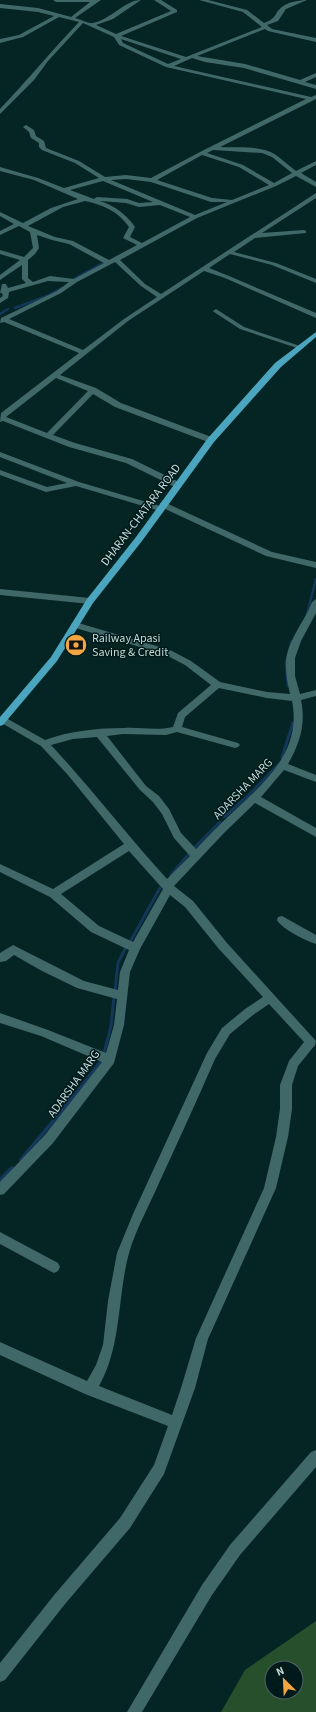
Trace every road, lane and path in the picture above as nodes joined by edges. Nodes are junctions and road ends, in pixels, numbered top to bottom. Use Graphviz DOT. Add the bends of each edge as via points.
graph roads {
  1 [pos="16,0"];
  2 [pos="56,0"];
  3 [pos="98,0"];
  4 [pos="138,0"];
  5 [pos="157,0"];
  6 [pos="202,0"];
  7 [pos="219,0"];
  8 [pos="304,0"];
  9 [pos="214,4"];
  10 [pos="0,6"];
  11 [pos="14,7"];
  12 [pos="59,15"];
  13 [pos="72,18"];
  14 [pos="82,21"];
  15 [pos="92,25"];
  16 [pos="265,26"];
  17 [pos="116,36"];
  18 [pos="316,40"];
  19 [pos="0,41"];
  20 [pos="188,57"];
  21 [pos="168,66"];
  22 [pos="316,75"];
  23 [pos="301,82"];
  24 [pos="316,87"];
  25 [pos="314,98"];
  26 [pos="0,112"];
  27 [pos="26,127"];
  28 [pos="213,148"];
  29 [pos="202,153"];
  30 [pos="315,163"];
  31 [pos="0,169"];
  32 [pos="296,173"];
  33 [pos="104,179"];
  34 [pos="152,180"];
  35 [pos="274,185"];
  36 [pos="316,185"];
  37 [pos="64,190"];
  38 [pos="132,192"];
  39 [pos="316,195"];
  40 [pos="88,199"];
  41 [pos="112,200"];
  42 [pos="233,202"];
  43 [pos="103,204"];
  44 [pos="163,204"];
  45 [pos="0,214"];
  46 [pos="195,217"];
  47 [pos="21,225"];
  48 [pos="33,231"];
  49 [pos="304,232"];
  50 [pos="0,233"];
  51 [pos="252,237"];
  52 [pos="54,239"];
  53 [pos="41,245"];
  54 [pos="142,245"];
  55 [pos="0,252"];
  56 [pos="228,252"];
  57 [pos="0,258"];
  58 [pos="22,258"];
  59 [pos="113,261"];
  60 [pos="204,269"];
  61 [pos="0,277"];
  62 [pos="316,280"];
  63 [pos="75,281"];
  64 [pos="31,284"];
  65 [pos="3,291"];
  66 [pos="162,297"];
  67 [pos="7,305"];
  68 [pos="216,311"];
  69 [pos="316,316"];
  70 [pos="1,320"];
  71 [pos="316,334"];
  72 [pos="299,347"];
  73 [pos="84,353"];
  74 [pos="56,376"];
  75 [pos="93,390"];
  76 [pos="1,419"];
  77 [pos="48,436"];
  78 [pos="211,440"];
  79 [pos="0,454"];
  80 [pos="0,472"];
  81 [pos="76,484"];
  82 [pos="178,485"];
  83 [pos="162,507"];
  84 [pos="316,565"];
  85 [pos="0,592"];
  86 [pos="90,601"];
  87 [pos="316,604"];
  88 [pos="76,625"];
  89 [pos="217,685"];
  90 [pos="316,693"];
  91 [pos="296,698"];
  92 [pos="1,722"];
  93 [pos="177,729"];
  94 [pos="100,734"];
  95 [pos="44,744"];
  96 [pos="235,745"];
  97 [pos="283,766"];
  98 [pos="316,779"];
  99 [pos="255,798"];
  100 [pos="316,833"];
  101 [pos="130,845"];
  102 [pos="196,856"];
  103 [pos="0,868"];
  104 [pos="168,887"];
  105 [pos="54,894"];
  106 [pos="282,920"];
  107 [pos="316,940"];
  108 [pos="135,948"];
  109 [pos="0,957"];
  110 [pos="122,996"];
  111 [pos="270,998"];
  112 [pos="0,1018"];
  113 [pos="314,1044"];
  114 [pos="110,1060"];
  115 [pos="0,1190"];
  116 [pos="0,1238"];
  117 [pos="54,1266"];
  118 [pos="0,1348"];
  119 [pos="90,1389"];
  120 [pos="176,1423"];
  121 [pos="316,1457"];
  122 [pos="0,1675"];
  123 [pos="134,1712"];
  1 -- 11 [label="street"];
  2 -- 3 [label="street"];
  3 -- 13 [label="street"];
  4 -- 15 [label="street" via="112,18"];
  5 -- 17 [label="street" via="175,11"];
  6 -- 9 [label="street"];
  7 -- 9 [label="street"];
  8 -- 16 [label="street" via="284,8 276,20"];
  9 -- 16 [label="street" via="245,11"];
  10 -- 11 [label="street"];
  11 -- 12 [label="street"];
  12 -- 13 [label="street"];
  12 -- 19 [label="street" via="22,36"];
  13 -- 14 [label="street"];
  14 -- 15 [label="street"];
  14 -- 26 [label="street"];
  15 -- 17 [label="street"];
  16 -- 18 [label="street" via="285,34"];
  16 -- 20 [label="street"];
  17 -- 20 [label="street"];
  17 -- 21 [label="street" via="121,44"];
  20 -- 21 [label="street"];
  20 -- 23 [label="street" via="245,66"];
  21 -- 25 [label="street"];
  22 -- 23 [label="street"];
  23 -- 24 [label="street"];
  25 -- 28 [label="street"];
  27 -- 33 [label="street" via="32,131 33,137 42,142 42,147 77,162"];
  28 -- 29 [label="street"];
  28 -- 32 [label="street" via="263,152 274,156"];
  29 -- 34 [label="street"];
  29 -- 35 [label="street" via="241,166"];
  30 -- 32 [label="street"];
  31 -- 37 [label="street"];
  32 -- 35 [label="street"];
  32 -- 36 [label="street"];
  33 -- 34 [label="street" via="126,177"];
  33 -- 37 [label="street"];
  33 -- 38 [label="street"];
  34 -- 42 [label="street" via="211,200"];
  35 -- 42 [label="street"];
  37 -- 40 [label="street"];
  38 -- 41 [label="street"];
  38 -- 44 [label="street"];
  39 -- 51 [label="street"];
  40 -- 41 [label="street"];
  40 -- 43 [label="street"];
  40 -- 47 [label="street" via="70,202"];
  41 -- 43 [label="street"];
  41 -- 44 [label="street" via="139,205"];
  42 -- 46 [label="street"];
  43 -- 54 [label="street" via="128,220 132,227 126,238"];
  44 -- 46 [label="street"];
  45 -- 47 [label="street"];
  46 -- 54 [label="street"];
  47 -- 48 [label="street"];
  47 -- 50 [label="street"];
  48 -- 52 [label="street"];
  48 -- 53 [label="street"];
  49 -- 51 [label="street"];
  51 -- 56 [label="street"];
  52 -- 53 [label="street"];
  52 -- 59 [label="street" via="72,242"];
  53 -- 58 [label="street" via="33,253"];
  54 -- 59 [label="street"];
  55 -- 58 [label="street"];
  56 -- 60 [label="street"];
  56 -- 62 [label="street" via="274,264"];
  57 -- 58 [label="street"];
  58 -- 61 [label="street"];
  58 -- 64 [label="street" via="25,279"];
  59 -- 63 [label="street"];
  59 -- 66 [label="street"];
  60 -- 66 [label="street"];
  60 -- 69 [label="street"];
  61 -- 65 [label="street"];
  63 -- 64 [label="street" via="47,279"];
  63 -- 67 [label="street" via="60,292"];
  64 -- 65 [label="street"];
  65 -- 67 [label="street"];
  66 -- 73 [label="street" via="126,320"];
  67 -- 70 [label="street"];
  68 -- 72 [label="street" via="242,328"];
  70 -- 73 [label="street"];
  71 -- 72 [label="main road, DHARAN-CHATARA ROAD"];
  72 -- 78 [label="main road, DHARAN-CHATARA ROAD" via="264,379"];
  73 -- 74 [label="street"];
  74 -- 75 [label="street"];
  74 -- 76 [label="street"];
  75 -- 77 [label="street"];
  75 -- 78 [label="street" via="118,405"];
  76 -- 77 [label="street"];
  77 -- 82 [label="street" via="129,461"];
  78 -- 82 [label="main road, DHARAN-CHATARA ROAD"];
  79 -- 81 [label="street"];
  80 -- 81 [label="street" via="46,490"];
  81 -- 83 [label="street"];
  82 -- 83 [label="main road, DHARAN-CHATARA ROAD"];
  83 -- 84 [label="street" via="269,554"];
  83 -- 86 [label="main road, DHARAN-CHATARA ROAD"];
  85 -- 86 [label="street"];
  86 -- 88 [label="main road, DHARAN-CHATARA ROAD"];
  87 -- 91 [label="street, ADARSHA MARG" via="293,649 290,666"];
  88 -- 89 [label="street" via="168,652 188,663"];
  88 -- 92 [label="main road, DHARAN-CHATARA ROAD" via="54,659"];
  89 -- 91 [label="street"];
  89 -- 93 [label="street" via="181,716"];
  90 -- 91 [label="street"];
  91 -- 97 [label="street, ADARSHA MARG" via="299,710 297,736"];
  92 -- 95 [label="street"];
  93 -- 94 [label="street" via="166,732 124,731"];
  93 -- 96 [label="street"];
  94 -- 95 [label="street" via="73,736"];
  94 -- 102 [label="street" via="143,788 156,799 166,812 177,835"];
  95 -- 101 [label="street"];
  97 -- 98 [label="street"];
  97 -- 99 [label="street, ADARSHA MARG"];
  99 -- 100 [label="street"];
  99 -- 102 [label="street, ADARSHA MARG"];
  101 -- 104 [label="street"];
  101 -- 105 [label="street"];
  102 -- 104 [label="street, ADARSHA MARG"];
  103 -- 105 [label="street"];
  104 -- 108 [label="street, ADARSHA MARG"];
  104 -- 111 [label="street" via="189,904"];
  105 -- 108 [label="street" via="95,929"];
  106 -- 107 [label="street"];
  108 -- 110 [label="street, ADARSHA MARG" via="125,972"];
  109 -- 110 [label="street" via="13,949 81,986"];
  110 -- 114 [label="street, ADARSHA MARG" via="119,1025"];
  111 -- 113 [label="street"];
  111 -- 119 [label="street" via="226,1031 211,1056 123,1253 109,1345 102,1368"];
  112 -- 114 [label="street"];
  113 -- 120 [label="street" via="293,1064 286,1085 282,1137 270,1188 202,1338"];
  114 -- 115 [label="street, ADARSHA MARG" via="49,1139"];
  116 -- 117 [label="street"];
  118 -- 119 [label="street"];
  119 -- 120 [label="street"];
  120 -- 122 [label="street" via="159,1469 125,1523"];
  121 -- 123 [label="street" via="231,1556 207,1590"];
}
